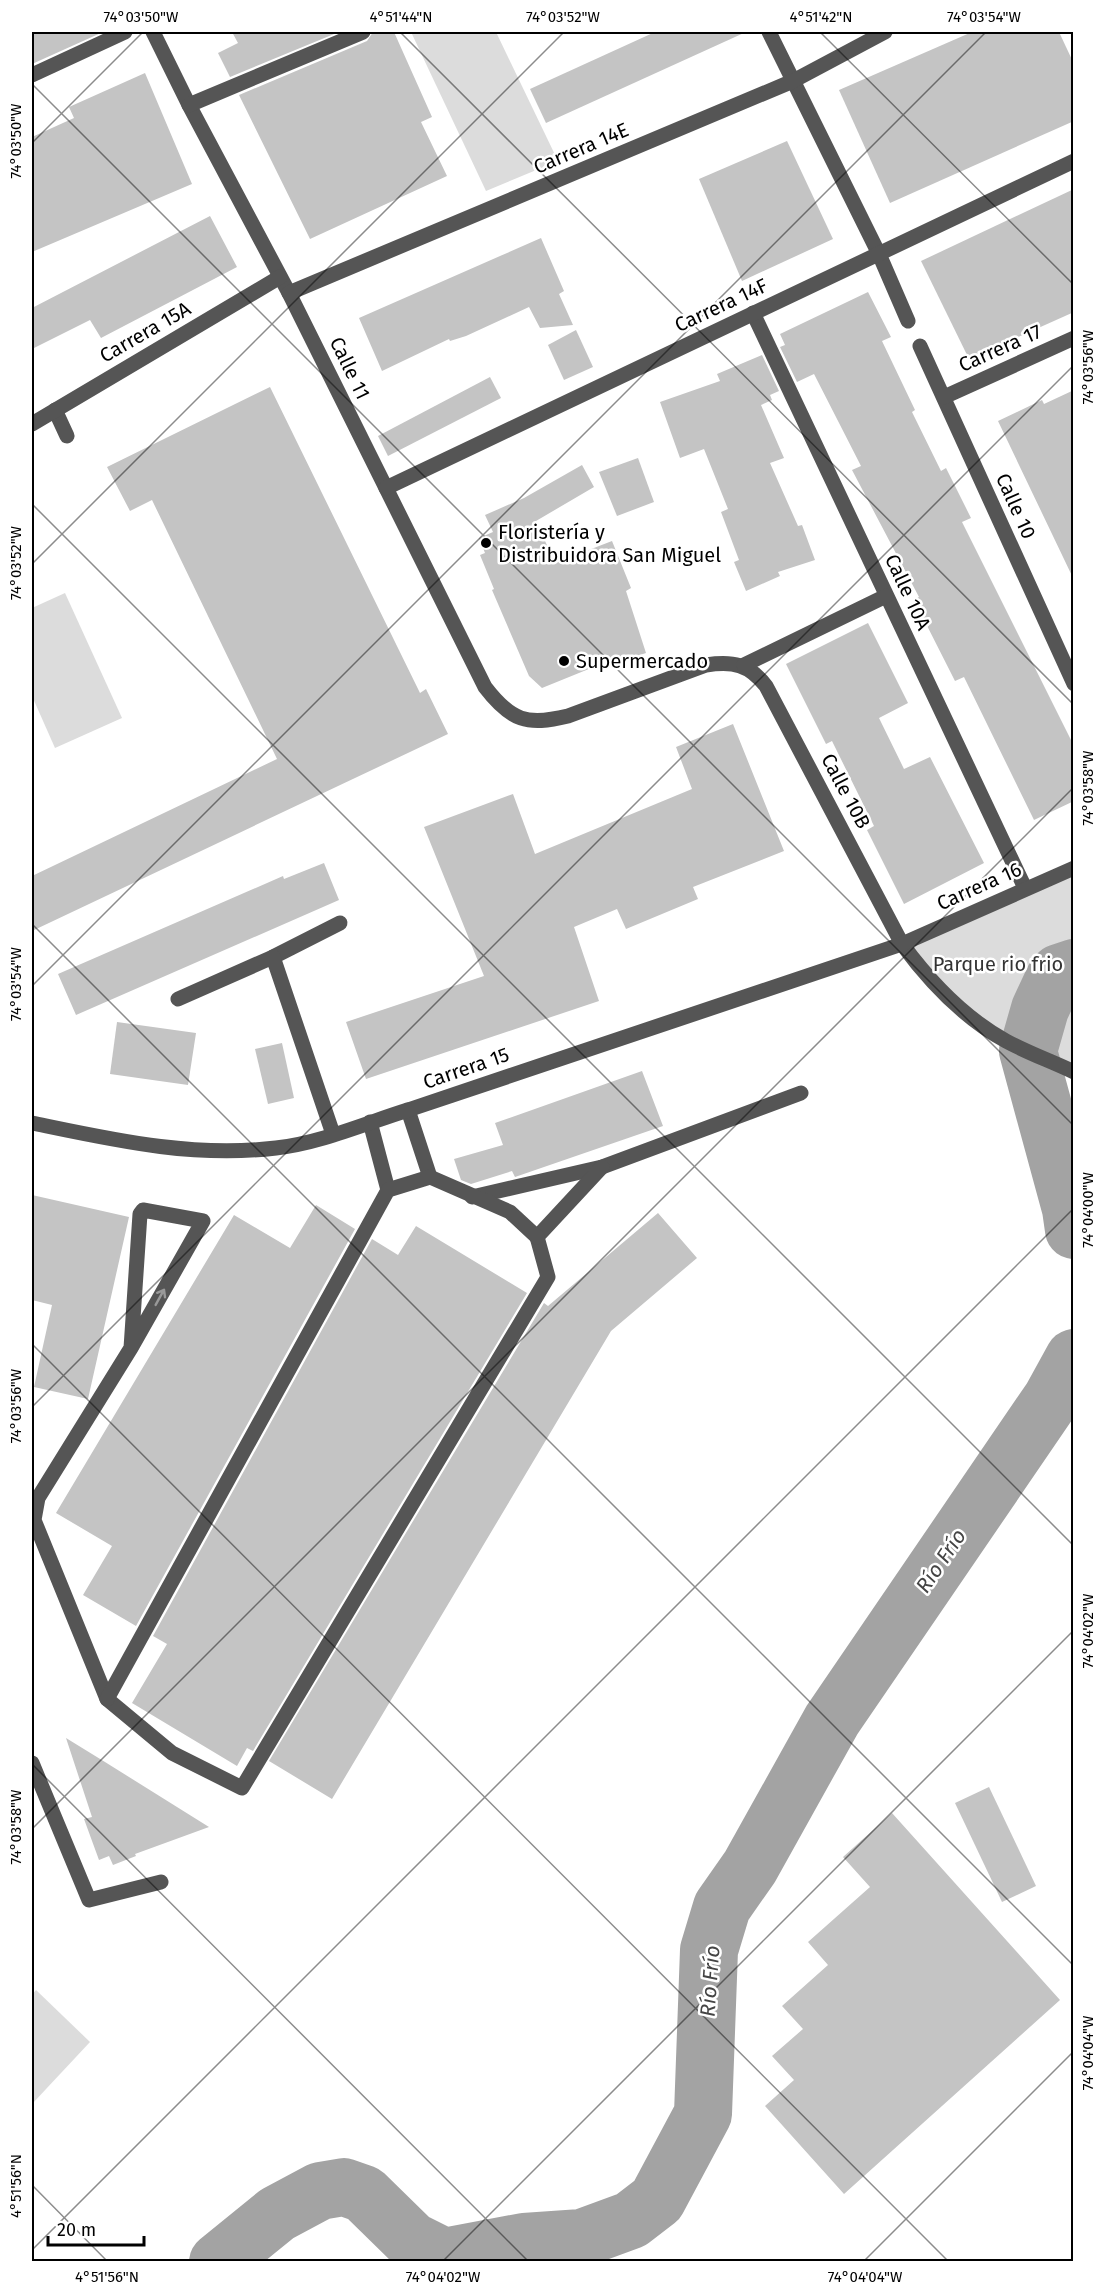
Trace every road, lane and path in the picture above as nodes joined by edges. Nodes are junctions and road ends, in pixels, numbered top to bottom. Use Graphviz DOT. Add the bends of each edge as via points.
graph roads {
  1 [pos="125,32"];
  2 [pos="153,32"];
  3 [pos="363,32"];
  4 [pos="769,32"];
  5 [pos="885,32"];
  6 [pos="32,75"];
  7 [pos="793,81"];
  8 [pos="189,105"];
  9 [pos="1074,161"];
  10 [pos="879,254"];
  11 [pos="280,277"];
  12 [pos="289,293"];
  13 [pos="753,313"];
  14 [pos="908,321"];
  15 [pos="1074,338"];
  16 [pos="920,346"];
  17 [pos="944,397"];
  18 [pos="55,410"];
  19 [pos="32,424"];
  20 [pos="67,436"];
  21 [pos="386,488"];
  22 [pos="886,596"];
  23 [pos="744,665"];
  24 [pos="1073,684"];
  25 [pos="1074,868"];
  26 [pos="1025,888"];
  27 [pos="339,923"];
  28 [pos="902,944"];
  29 [pos="273,957"];
  30 [pos="177,999"];
  31 [pos="1072,1071"];
  32 [pos="801,1093"];
  33 [pos="408,1110"];
  34 [pos="370,1122"];
  35 [pos="32,1124"];
  36 [pos="333,1134"];
  37 [pos="602,1167"];
  38 [pos="430,1177"];
  39 [pos="388,1190"];
  40 [pos="472,1197"];
  41 [pos="537,1237"];
  42 [pos="131,1348"];
  43 [pos="107,1699"];
  44 [pos="32,1763"];
  45 [pos="38,1798"];
  46 [pos="161,1882"];
  1 -- 6 [label="street"];
  2 -- 8 [label="street, Calle 11"];
  3 -- 8 [label="street"];
  4 -- 7 [label="street"];
  5 -- 7 [label="street, Carrera 14E"];
  7 -- 10 [label="street"];
  7 -- 12 [label="street, Carrera 14E"];
  8 -- 11 [label="street, Calle 11"];
  9 -- 10 [label="street, Carrera 14F"];
  10 -- 13 [label="street, Carrera 14F"];
  10 -- 14 [label="street"];
  11 -- 12 [label="street, Calle 11"];
  11 -- 18 [label="street, Carrera 15A"];
  12 -- 21 [label="street, Calle 11"];
  13 -- 21 [label="street, Carrera 14F"];
  13 -- 22 [label="street, Calle 10A"];
  15 -- 17 [label="street, Carrera 17"];
  16 -- 17 [label="street, Calle 10"];
  17 -- 24 [label="street, Calle 10"];
  18 -- 19 [label="street, Carrera 15A"];
  18 -- 20 [label="street"];
  21 -- 23 [label="street, Calle 11" via="485,687 500,707 515,718 548,721 706,664"];
  22 -- 23 [label="street"];
  22 -- 26 [label="street, Calle 10A"];
  23 -- 28 [label="street, Calle 10B" via="766,686"];
  25 -- 26 [label="street, Carrera 16"];
  26 -- 28 [label="street, Carrera 16"];
  27 -- 29 [label="street"];
  28 -- 31 [label="street, Calle 10B" via="946,997 1004,1040"];
  28 -- 33 [label="street, Carrera 15"];
  29 -- 30 [label="street"];
  29 -- 36 [label="street"];
  32 -- 37 [label="street"];
  33 -- 34 [label="street, Carrera 15"];
  33 -- 38 [label="street"];
  34 -- 36 [label="street, Carrera 15"];
  34 -- 39 [label="street"];
  35 -- 36 [label="street, Carrera 15" via="201,1152 278,1148"];
  37 -- 40 [label="street"];
  37 -- 41 [label="street"];
  38 -- 39 [label="street"];
  38 -- 40 [label="street"];
  39 -- 43 [label="street"];
  40 -- 41 [label="street" via="510,1212"];
  41 -- 43 [label="street" via="548,1277 242,1788 172,1753"];
  42 -- 42 [label="street, one-way" via="154,1309 203,1221 143,1209 140,1214"];
  42 -- 43 [label="street" via="38,1498 34,1520"];
  44 -- 45 [label="street"];
  45 -- 46 [label="street" via="90,1900"];
}
